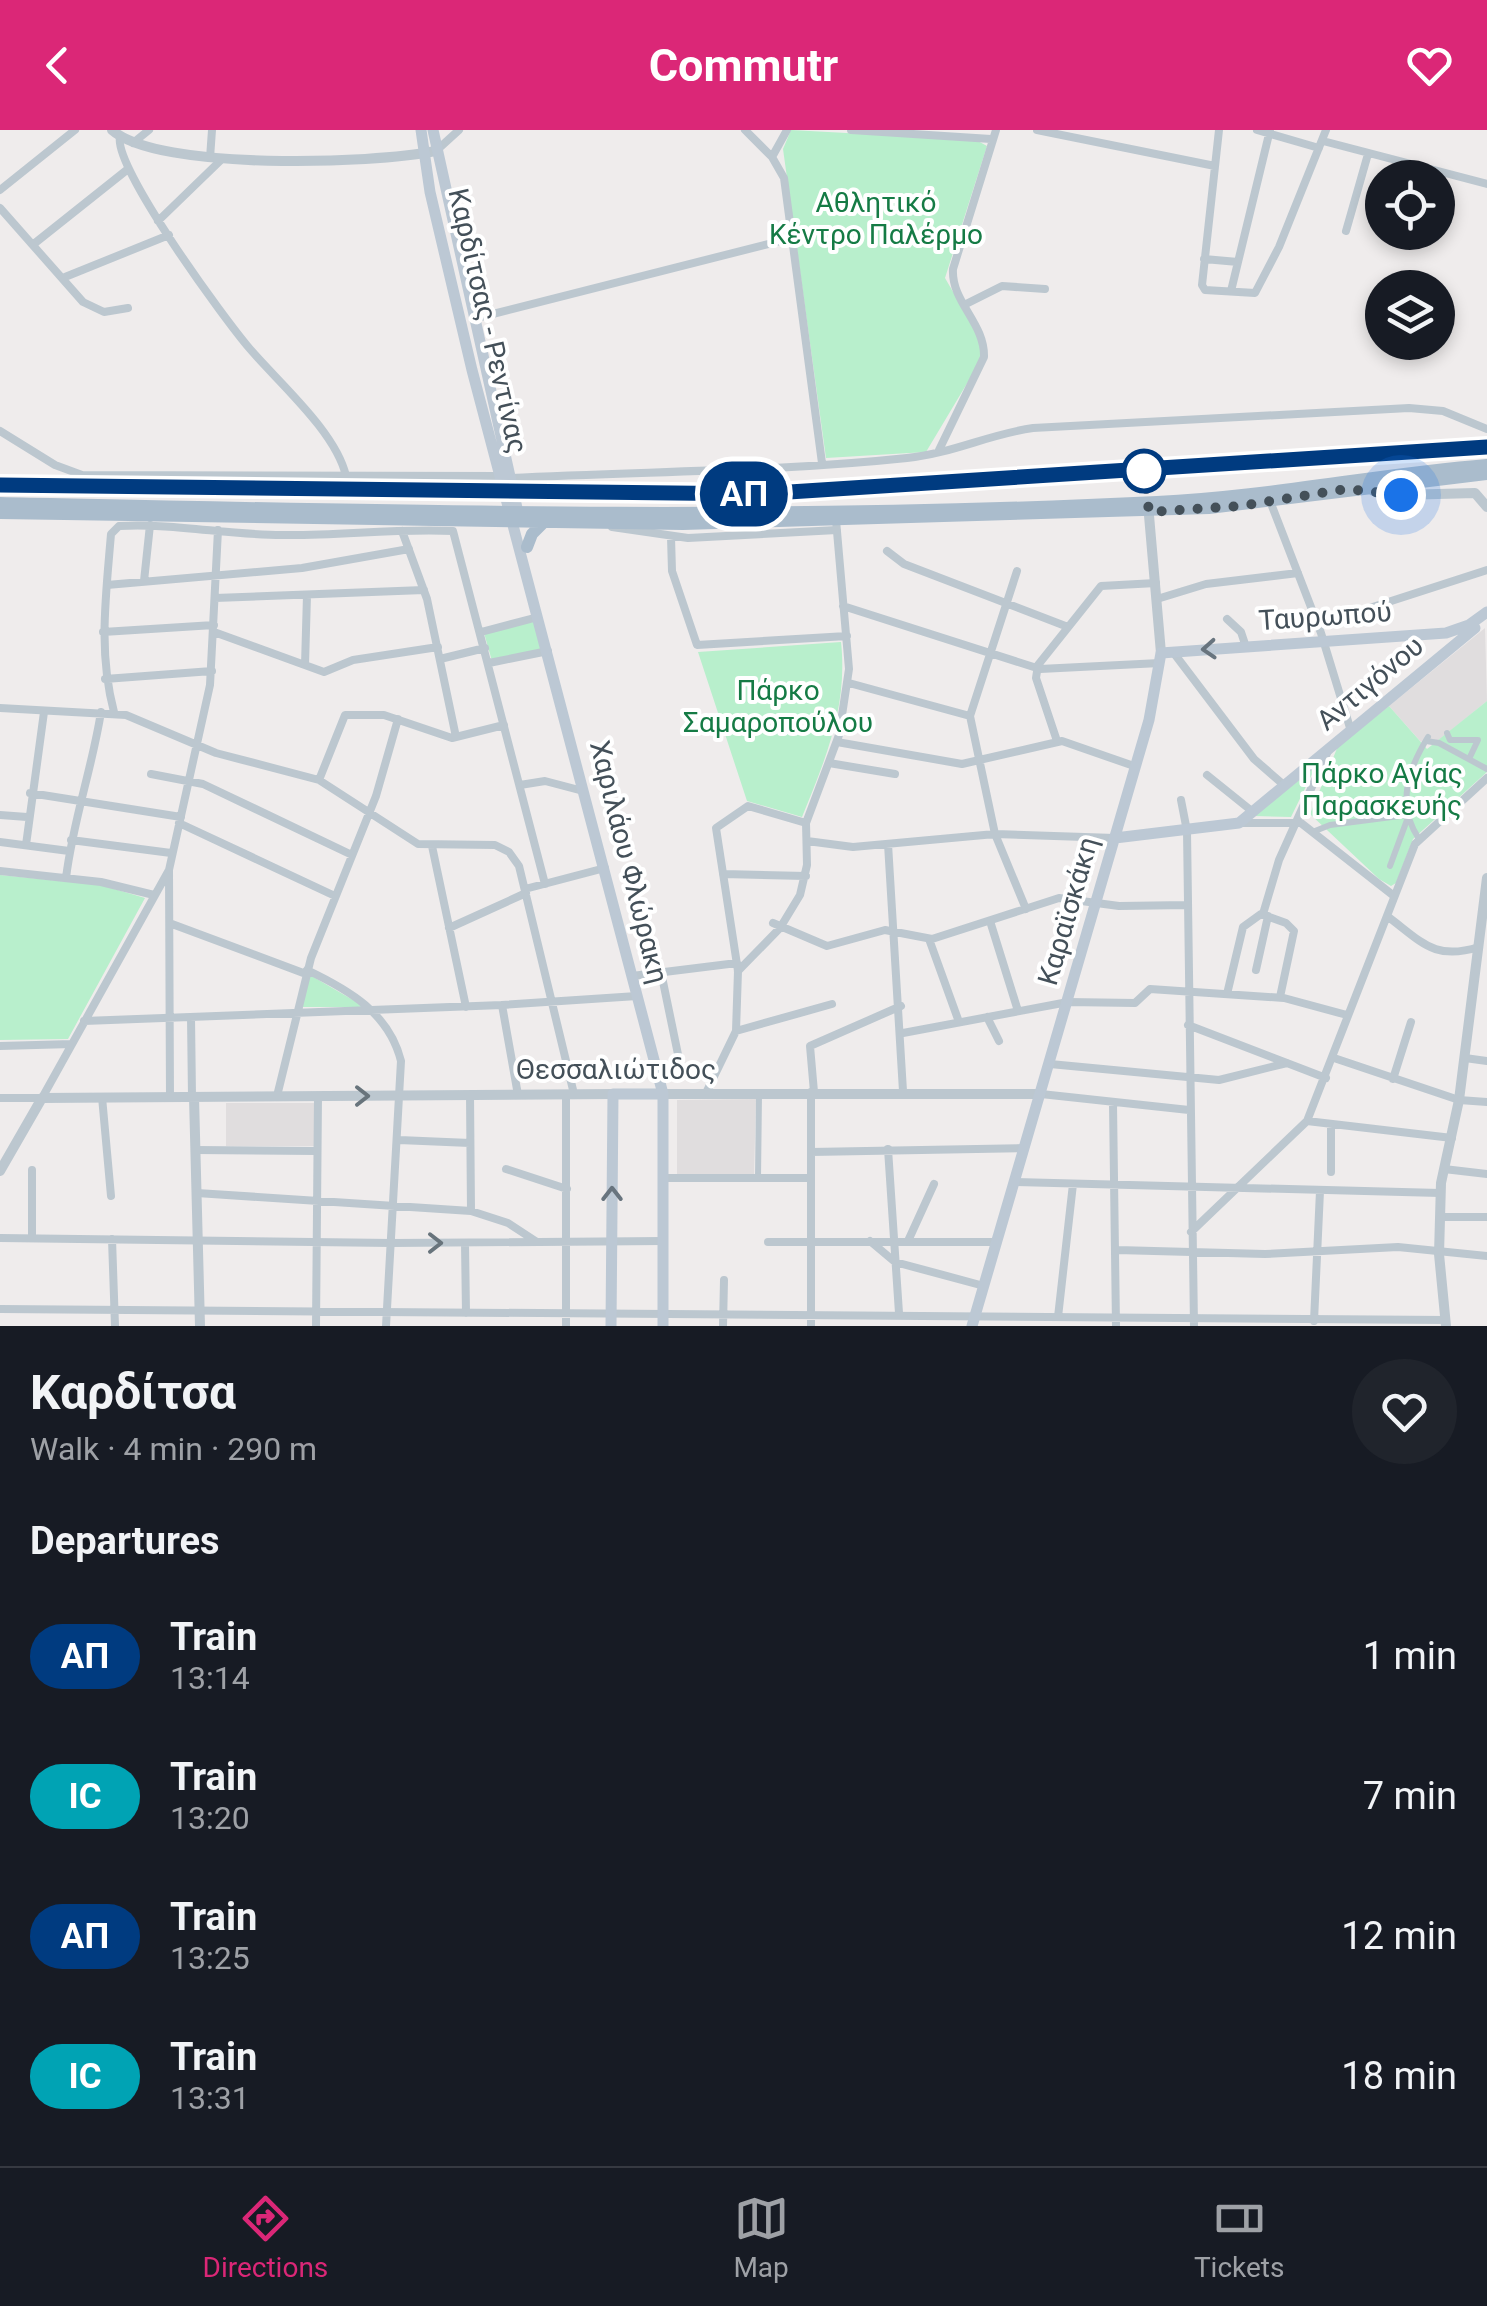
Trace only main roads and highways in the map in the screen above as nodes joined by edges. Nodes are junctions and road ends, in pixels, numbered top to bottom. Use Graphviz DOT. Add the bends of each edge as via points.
graph roads {
  1 [pos="421,130"];
  2 [pos="433,130"];
  3 [pos="429,152"];
  4 [pos="478,368"];
  5 [pos="1487,465"];
  6 [pos="1487,474"];
  7 [pos="1346,489"];
  8 [pos="1401,495"];
  9 [pos="0,503"];
  10 [pos="1149,507"];
  11 [pos="0,513"];
  12 [pos="515,516"];
  13 [pos="542,524"];
  14 [pos="527,547"];
  15 [pos="1484,621"];
  16 [pos="548,646"];
  17 [pos="1164,656"];
  18 [pos="1115,838"];
  19 [pos="663,1094"];
  20 [pos="611,1319"];
  21 [pos="663,1319"];
  22 [pos="974,1320"];
  1 -- 3 [label="main road, Καρδίτσας - Ρεντίνας"];
  2 -- 3 [label="main road, Καρδίτσας - Ρεντίνας"];
  3 -- 4 [label="main road, Καρδίτσας - Ρεντίνας"];
  3 -- 4 [label="main road, Καρδίτσας - Ρεντίνας" via="473,319"];
  4 -- 12 [label="main road, Καρδίτσας - Ρεντίνας"];
  5 -- 10 [label="main road"];
  6 -- 7 [label="main road"];
  7 -- 8 [label="main road"];
  7 -- 10 [label="main road" via="1270,501"];
  9 -- 12 [label="main road"];
  10 -- 12 [label="main road"];
  10 -- 13 [label="main road" via="836,525"];
  11 -- 12 [label="main road"];
  12 -- 13 [label="main road"];
  12 -- 14 [label="main road, Χαριλάου Φλώρακη"];
  12 -- 16 [label="main road, Χαριλάου Φλώρακη"];
  13 -- 14 [label="main road"];
  14 -- 16 [label="main road, Χαριλάου Φλώρακη"];
  15 -- 17 [label="main road, Ταυρωπού, one-way" via="1446,632"];
  15 -- 18 [label="main road, Αντιγόνου" via="1240,823"];
  16 -- 19 [label="main road, Χαριλάου Φλώρακη"];
  17 -- 18 [label="main road, Καραϊσκάκη"];
  18 -- 22 [label="main road, Καραϊσκάκη"];
  20 -- 19 [label="main road, Θεσσαλιώτιδος, one-way" via="612,1094"];
  19 -- 21 [label="main road, Χαριλάου Φλώρακη"];
}
